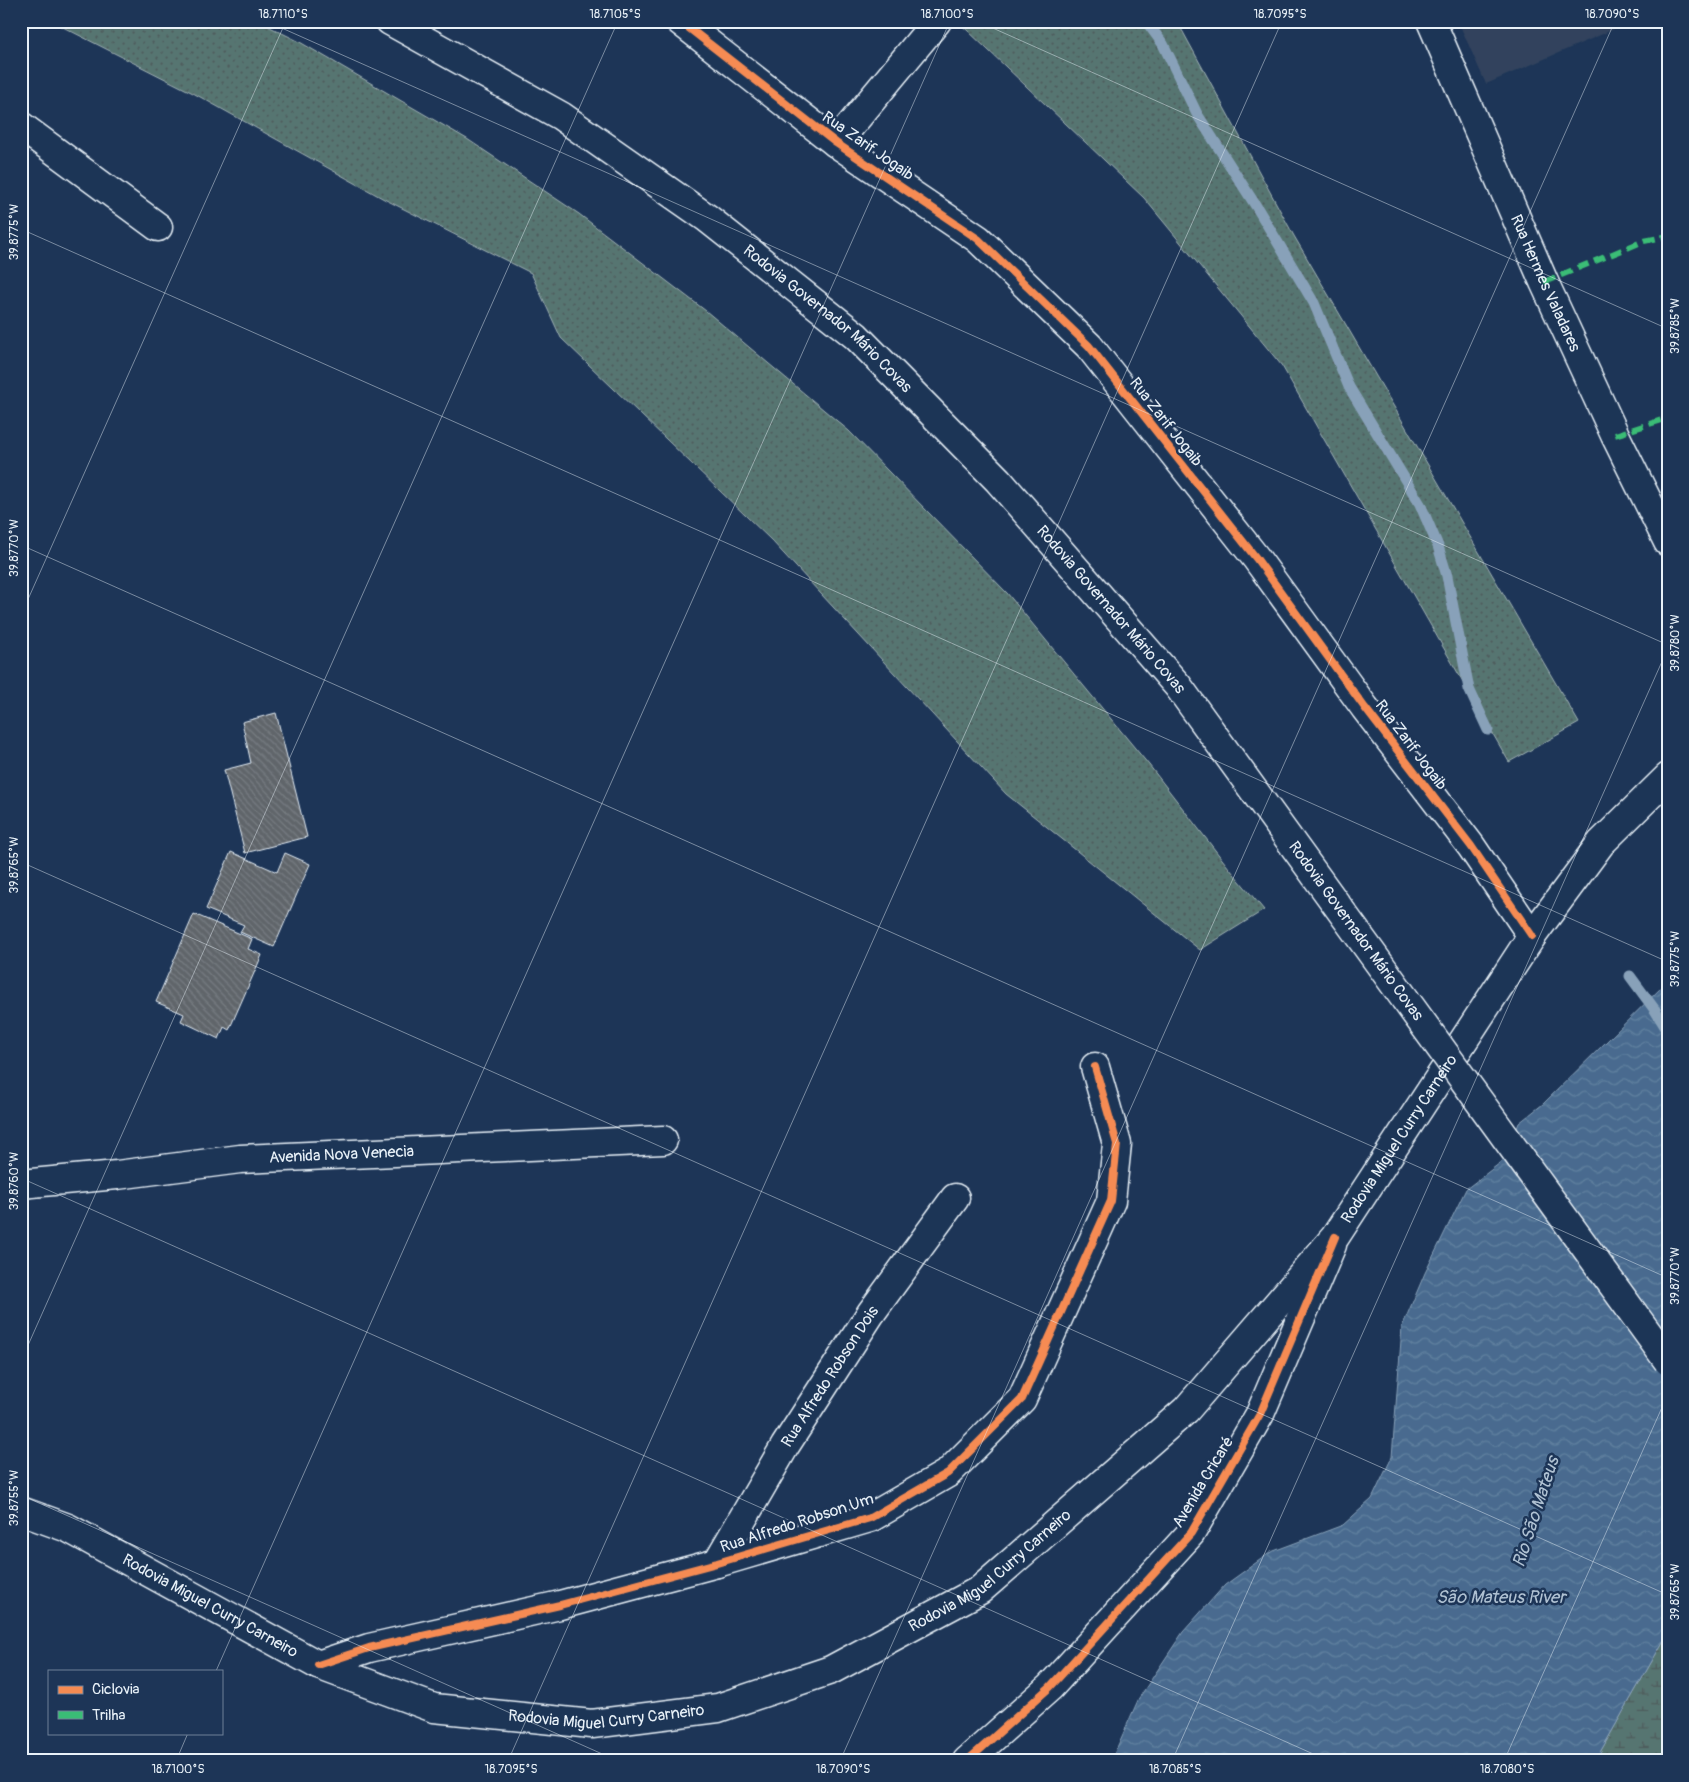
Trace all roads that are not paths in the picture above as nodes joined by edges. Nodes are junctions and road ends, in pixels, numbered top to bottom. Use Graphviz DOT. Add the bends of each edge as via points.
graph roads {
  1 [pos="390,21"];
  2 [pos="680,21"];
  3 [pos="937,21"];
  4 [pos="1431,21"];
  5 [pos="21,126"];
  6 [pos="836,143"];
  7 [pos="158,227"];
  8 [pos="1668,542"];
  9 [pos="1668,777"];
  10 [pos="1532,936"];
  11 [pos="1095,1067"];
  12 [pos="663,1140"];
  13 [pos="21,1184"];
  14 [pos="955,1198"];
  15 [pos="1335,1237"];
  16 [pos="1668,1361"];
  17 [pos="21,1511"];
  18 [pos="717,1563"];
  19 [pos="318,1665"];
  20 [pos="967,1761"];
  1 -- 16 [label="main road, Rodovia Governador Mário Covas, bridge" via="561,116 707,218 856,336 998,480 1178,686"];
  2 -- 6 [label="main road, Rua Zarif Jogaib"];
  3 -- 6 [label="main road"];
  4 -- 8 [label="main road, Rua Hermes Valadares" via="1544,282"];
  5 -- 7 [label="main road"];
  6 -- 10 [label="main road, Rua Zarif Jogaib" via="978,239 1089,346 1256,558 1471,846"];
  9 -- 10 [label="main road, Rodovia Miguel Curry Carneiro" via="1601,843"];
  10 -- 15 [label="main road, Rodovia Miguel Curry Carneiro"];
  11 -- 18 [label="main road, Rua Alfredo Robson Um" via="1117,1144 1111,1201 1022,1399 948,1473 870,1518"];
  12 -- 13 [label="main road, Avenida Nova Venecia" via="240,1159"];
  14 -- 18 [label="main road, Rua Alfredo Robson Dois" via="871,1313 785,1446"];
  15 -- 19 [label="main road, Rodovia Miguel Curry Carneiro" via="1186,1410 980,1590 831,1670 718,1708 592,1724 434,1708"];
  15 -- 20 [label="main road, Avenida Cricaré" via="1260,1414 1191,1533 1050,1687"];
  17 -- 19 [label="main road, Rodovia Miguel Curry Carneiro" via="68,1528"];
  18 -- 19 [label="main road, Rua Alfredo Robson Um" via="560,1605 368,1648"];
}
